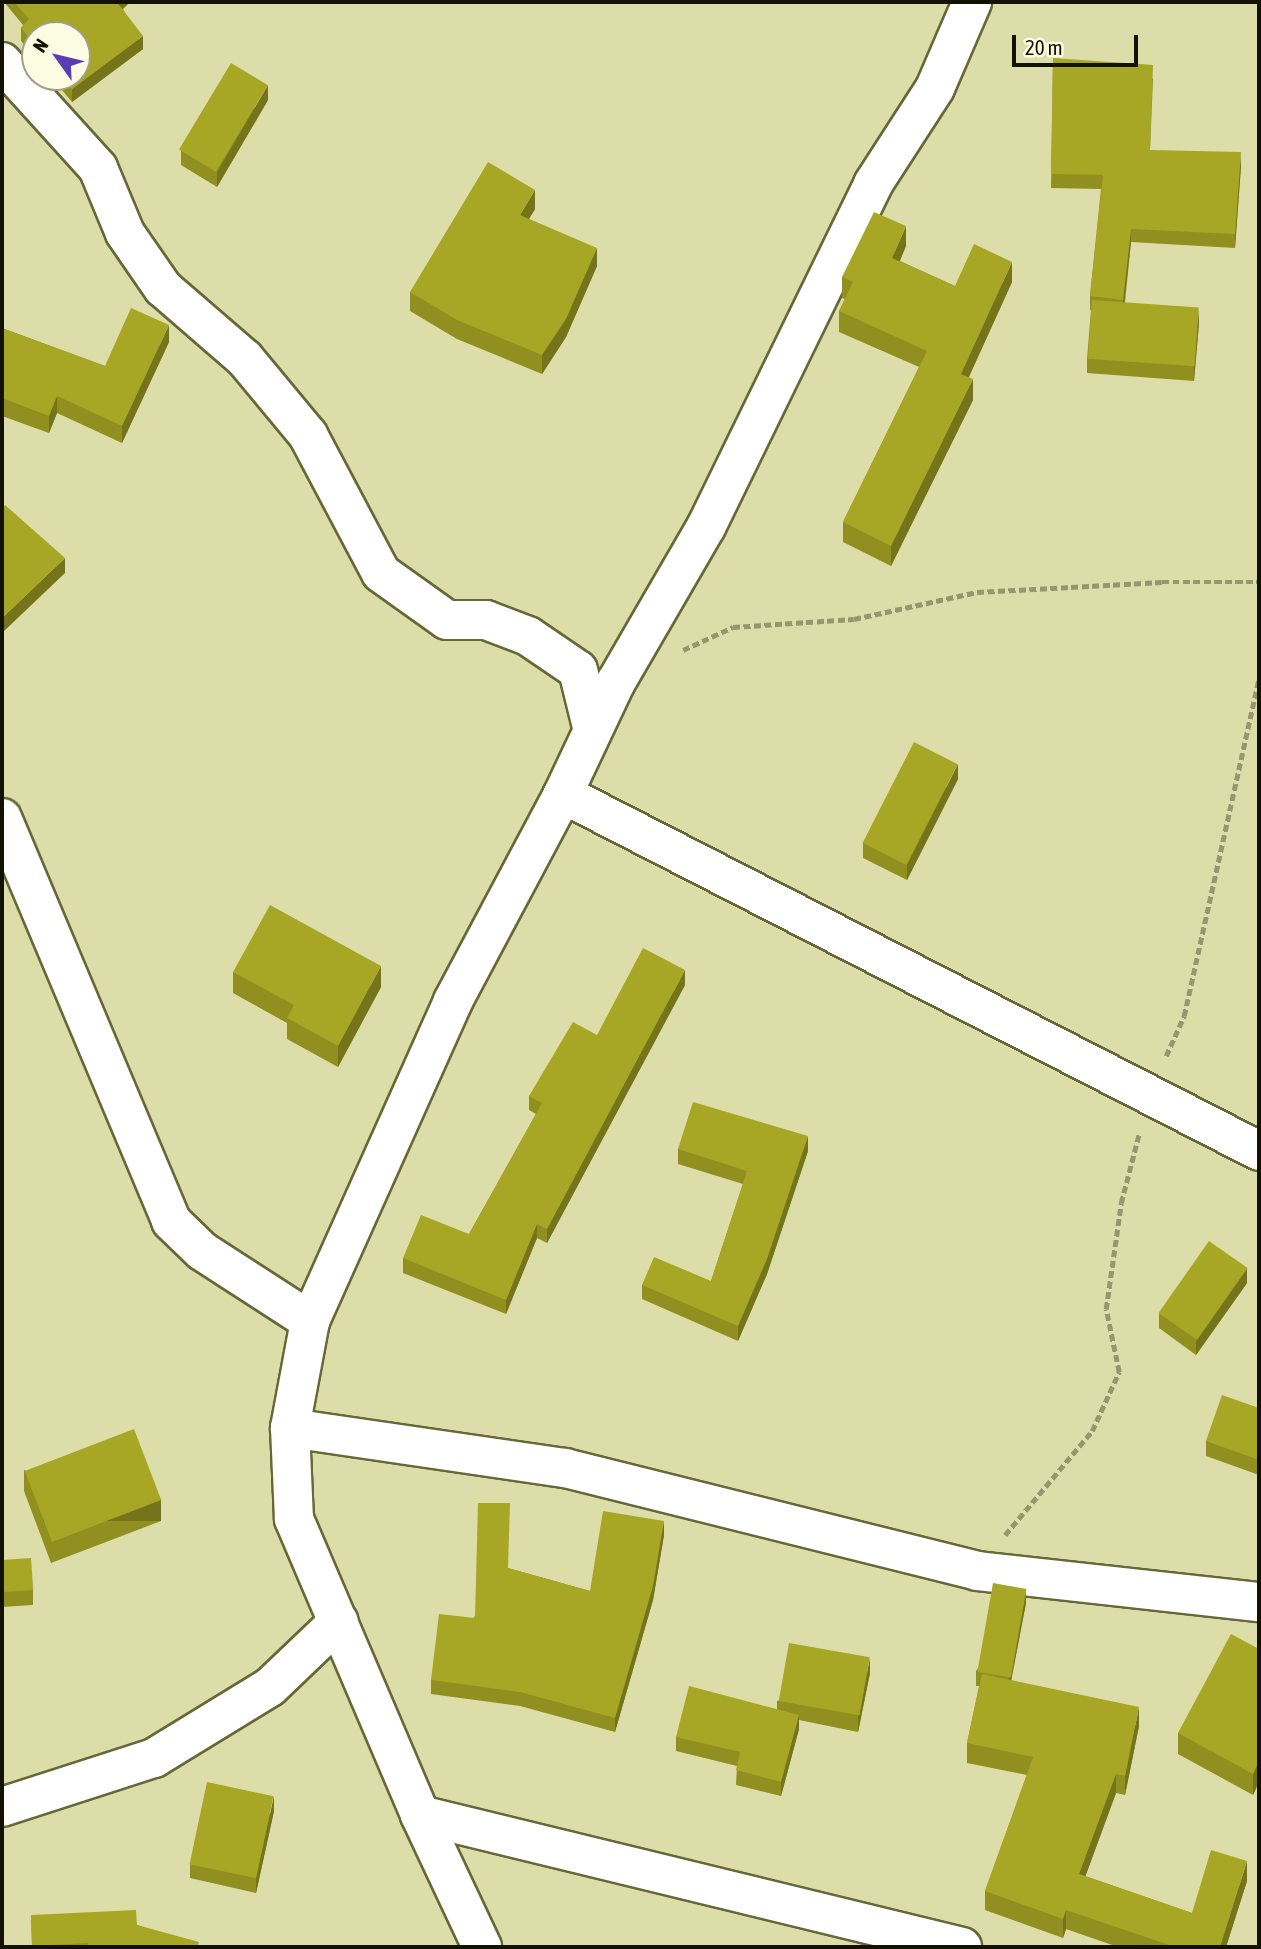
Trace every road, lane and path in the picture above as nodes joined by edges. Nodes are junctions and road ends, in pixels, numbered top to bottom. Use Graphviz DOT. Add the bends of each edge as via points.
graph roads {
  1 [pos="972,2"];
  2 [pos="2,62"];
  3 [pos="1259,582"];
  4 [pos="674,654"];
  5 [pos="592,727"];
  6 [pos="563,794"];
  7 [pos="2,818"];
  8 [pos="1259,1151"];
  9 [pos="310,1321"];
  10 [pos="290,1428"];
  11 [pos="1259,1602"];
  12 [pos="339,1620"];
  13 [pos="2,1807"];
  14 [pos="420,1815"];
  15 [pos="482,1947"];
  16 [pos="962,1947"];
  1 -- 5 [label="street" via="934,88 873,184 706,527"];
  2 -- 5 [label="street" via="98,168 125,233 163,288 245,359 308,435 381,573 447,620 486,620 528,636 578,670"];
  3 -- 4 [label="path" via="976,592 854,619 733,627"];
  5 -- 6 [label="street"];
  6 -- 8 [label="street"];
  6 -- 9 [label="street" via="414,1082"];
  7 -- 9 [label="street" via="171,1221 202,1251"];
  9 -- 10 [label="street"];
  10 -- 11 [label="street" via="565,1468 977,1571"];
  10 -- 12 [label="street" via="295,1519"];
  12 -- 13 [label="street" via="270,1687 154,1758"];
  12 -- 14 [label="street"];
  14 -- 15 [label="street"];
  14 -- 16 [label="street"];
}
